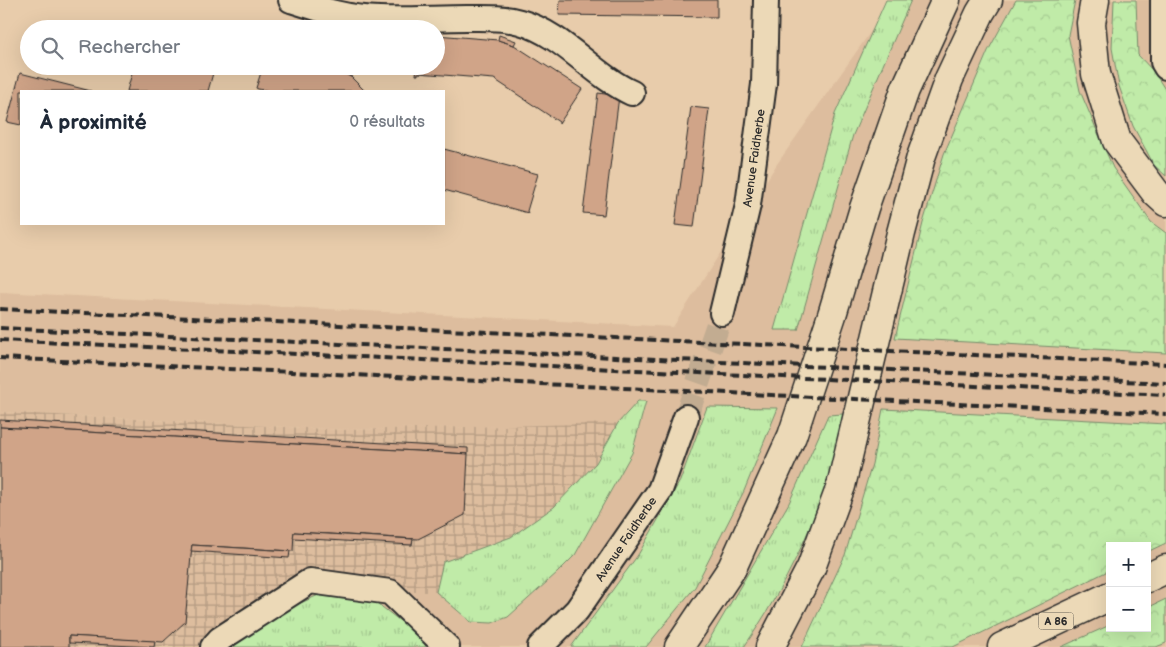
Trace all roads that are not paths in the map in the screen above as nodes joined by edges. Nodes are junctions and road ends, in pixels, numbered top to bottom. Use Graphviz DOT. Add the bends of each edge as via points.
graph roads {
  1 [pos="291,0"];
  2 [pos="766,0"];
  3 [pos="946,0"];
  4 [pos="988,0"];
  5 [pos="1095,0"];
  6 [pos="1163,0"];
  7 [pos="1166,67"];
  8 [pos="632,93"];
  9 [pos="1166,202"];
  10 [pos="722,313"];
  11 [pos="686,417"];
  12 [pos="1166,569"];
  13 [pos="1151,576"];
  14 [pos="1106,598"];
  15 [pos="213,647"];
  16 [pos="447,647"];
  17 [pos="540,647"];
  18 [pos="679,647"];
  19 [pos="770,647"];
  20 [pos="1002,647"];
  1 -- 8 [label="street" via="367,19 503,19 520,22 538,29 600,75"];
  2 -- 10 [label="street, Avenue Faidherbe" via="764,84 748,205"];
  3 -- 18 [label="highway" via="902,99 792,436 732,568"];
  4 -- 19 [label="highway" via="949,79 922,157 841,486 811,568"];
  5 -- 9 [label="highway" via="1091,23 1096,74 1117,141"];
  6 -- 7 [label="street" via="1163,62"];
  11 -- 17 [label="street, Avenue Faidherbe" via="660,490 577,610"];
  12 -- 13 [label="highway"];
  14 -- 20 [label="highway, A 86"];
  15 -- 16 [label="street" via="220,639 310,581 390,592"];
}
